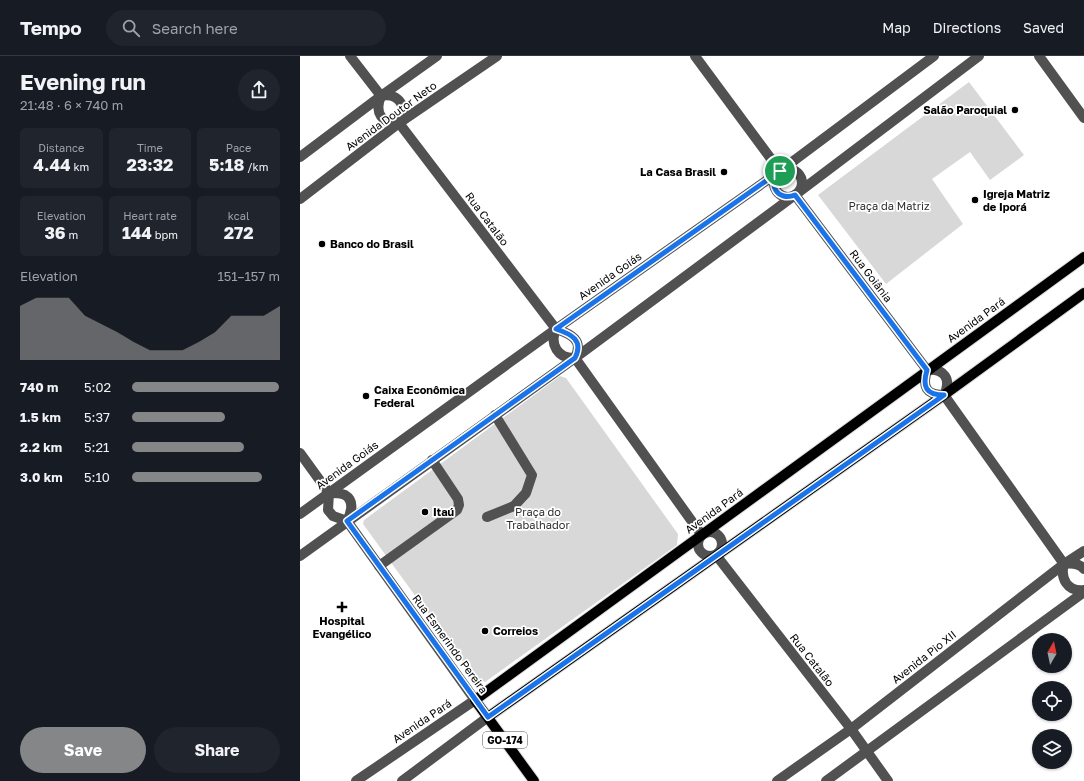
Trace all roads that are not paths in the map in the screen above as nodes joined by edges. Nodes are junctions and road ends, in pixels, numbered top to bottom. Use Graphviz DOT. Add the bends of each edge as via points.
graph roads {
  1 [pos="350,56"];
  2 [pos="438,56"];
  3 [pos="497,56"];
  4 [pos="694,56"];
  5 [pos="934,56"];
  6 [pos="979,56"];
  7 [pos="1038,56"];
  8 [pos="380,96"];
  9 [pos="1084,118"];
  10 [pos="400,123"];
  11 [pos="300,157"];
  12 [pos="780,171"];
  13 [pos="795,195"];
  14 [pos="300,199"];
  15 [pos="1084,257"];
  16 [pos="1084,293"];
  17 [pos="556,329"];
  18 [pos="575,358"];
  19 [pos="927,370"];
  20 [pos="944,395"];
  21 [pos="495,415"];
  22 [pos="300,453"];
  23 [pos="432,460"];
  24 [pos="329,493"];
  25 [pos="300,514"];
  26 [pos="488,516"];
  27 [pos="347,521"];
  28 [pos="701,534"];
  29 [pos="1084,551"];
  30 [pos="716,555"];
  31 [pos="300,556"];
  32 [pos="1064,564"];
  33 [pos="380,566"];
  34 [pos="1084,569"];
  35 [pos="1084,591"];
  36 [pos="475,700"];
  37 [pos="488,717"];
  38 [pos="851,729"];
  39 [pos="867,752"];
  40 [pos="356,781"];
  41 [pos="402,781"];
  42 [pos="534,781"];
  43 [pos="777,781"];
  44 [pos="826,781"];
  45 [pos="888,781"];
  1 -- 8 [label="street"];
  2 -- 8 [label="street, Avenida Doutor Neto"];
  3 -- 10 [label="street, Avenida Doutor Neto"];
  4 -- 12 [label="street"];
  5 -- 12 [label="street, Avenida Goiás"];
  6 -- 13 [label="street"];
  7 -- 9 [label="street"];
  8 -- 10 [label="street" via="378,110 381,116 386,121"];
  8 -- 10 [label="street" via="391,96 400,102 404,113"];
  8 -- 11 [label="street, Avenida Doutor Neto"];
  10 -- 14 [label="street, Avenida Doutor Neto"];
  10 -- 17 [label="street, Rua Catalão"];
  12 -- 13 [label="street" via="774,179 777,193 786,197"];
  12 -- 13 [label="street" via="788,169 800,175 801,189"];
  12 -- 17 [label="street, Avenida Goiás"];
  13 -- 18 [label="street"];
  13 -- 19 [label="street, Rua Goiânia"];
  15 -- 19 [label="main road, Avenida Pará"];
  16 -- 20 [label="main road"];
  17 -- 18 [label="street, Rua Catalão" via="567,332 575,339 578,349"];
  17 -- 18 [label="street" via="552,339 556,350 564,357"];
  17 -- 24 [label="street, Avenida Goiás"];
  18 -- 21 [label="street"];
  18 -- 28 [label="street"];
  19 -- 20 [label="street" via="924,380 927,389 935,395"];
  19 -- 20 [label="street" via="935,369 947,379 948,387"];
  19 -- 28 [label="main road, Avenida Pará"];
  20 -- 30 [label="main road"];
  20 -- 32 [label="street"];
  21 -- 23 [label="street"];
  21 -- 26 [label="street" via="532,475 526,493 514,506"];
  22 -- 24 [label="street"];
  23 -- 27 [label="street"];
  23 -- 33 [label="street" via="458,499 457,510"];
  24 -- 25 [label="street, Avenida Goiás"];
  24 -- 27 [label="street, Rua Esmerindo Pereira" via="328,510 333,516"];
  24 -- 27 [label="street" via="344,494 350,499 352,505"];
  27 -- 31 [label="street"];
  27 -- 33 [label="street, Rua Esmerindo Pereira"];
  28 -- 30 [label="street" via="697,542 701,553 708,556"];
  28 -- 30 [label="street" via="713,532 720,536 722,544"];
  28 -- 36 [label="main road, Avenida Pará"];
  29 -- 32 [label="street, Avenida Pio XII"];
  30 -- 37 [label="main road"];
  30 -- 38 [label="street, Rua Catalão"];
  32 -- 34 [label="street" via="1073,563"];
  32 -- 35 [label="street" via="1062,571 1066,584 1072,589"];
  32 -- 38 [label="street, Avenida Pio XII"];
  33 -- 36 [label="street, Rua Esmerindo Pereira"];
  35 -- 39 [label="street"];
  36 -- 37 [label="main road, Rua Esmerindo Pereira / GO-174"];
  36 -- 40 [label="street, Avenida Pará"];
  37 -- 41 [label="street"];
  37 -- 42 [label="main road, Rua Esmerindo Pereira / GO-174"];
  38 -- 39 [label="street, Rua Catalão"];
  38 -- 43 [label="street, Avenida Pio XII"];
  39 -- 44 [label="street"];
  39 -- 45 [label="street, Rua Catalão"];
}
